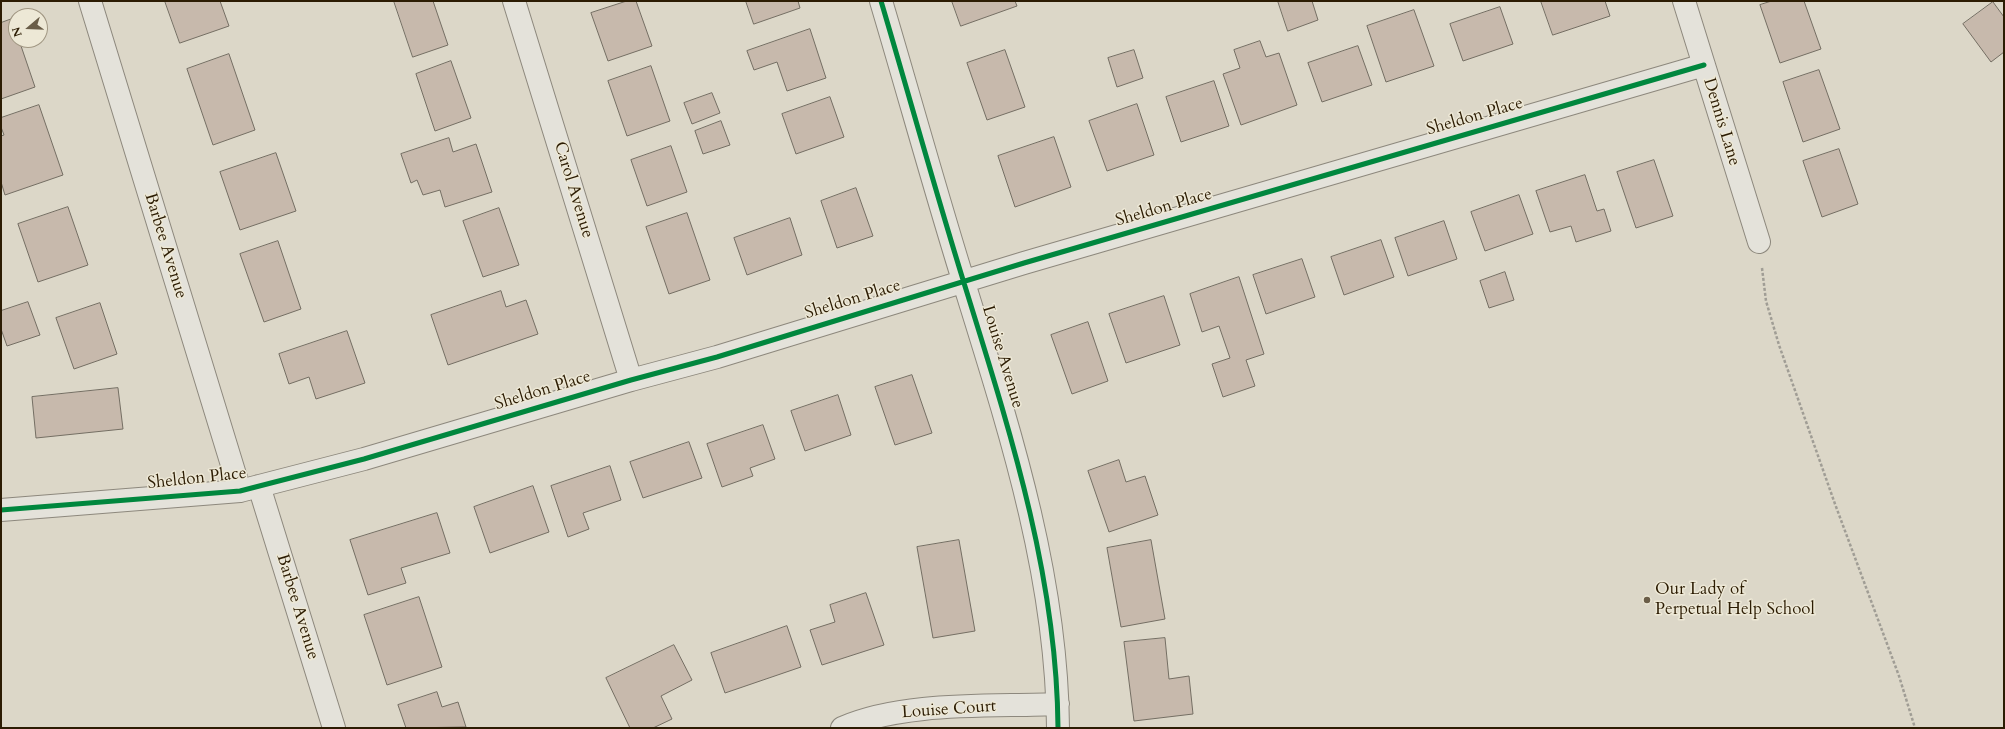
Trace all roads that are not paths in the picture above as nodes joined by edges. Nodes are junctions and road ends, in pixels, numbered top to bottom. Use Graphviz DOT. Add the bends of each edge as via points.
graph roads {
  1 [pos="90,1"];
  2 [pos="514,1"];
  3 [pos="881,1"];
  4 [pos="1684,1"];
  5 [pos="1704,64"];
  6 [pos="1759,242"];
  7 [pos="964,281"];
  8 [pos="631,380"];
  9 [pos="250,489"];
  10 [pos="1,510"];
  11 [pos="1058,704"];
  12 [pos="334,728"];
  13 [pos="842,728"];
  14 [pos="1058,728"];
  1 -- 9 [label="street, Barbee Avenue"];
  2 -- 8 [label="street, Carol Avenue"];
  3 -- 7 [label="street, Louise Avenue"];
  4 -- 5 [label="street, Dennis Lane"];
  5 -- 6 [label="street, Dennis Lane"];
  5 -- 7 [label="street, Sheldon Place"];
  7 -- 8 [label="street, Sheldon Place"];
  7 -- 11 [label="street, Louise Avenue" via="1006,417 1034,530 1047,597"];
  8 -- 9 [label="street, Sheldon Place" via="364,459"];
  9 -- 10 [label="street, Sheldon Place"];
  9 -- 12 [label="street, Barbee Avenue"];
  11 -- 13 [label="street, Louise Court" via="920,709"];
  11 -- 14 [label="street, Louise Avenue"];
}
